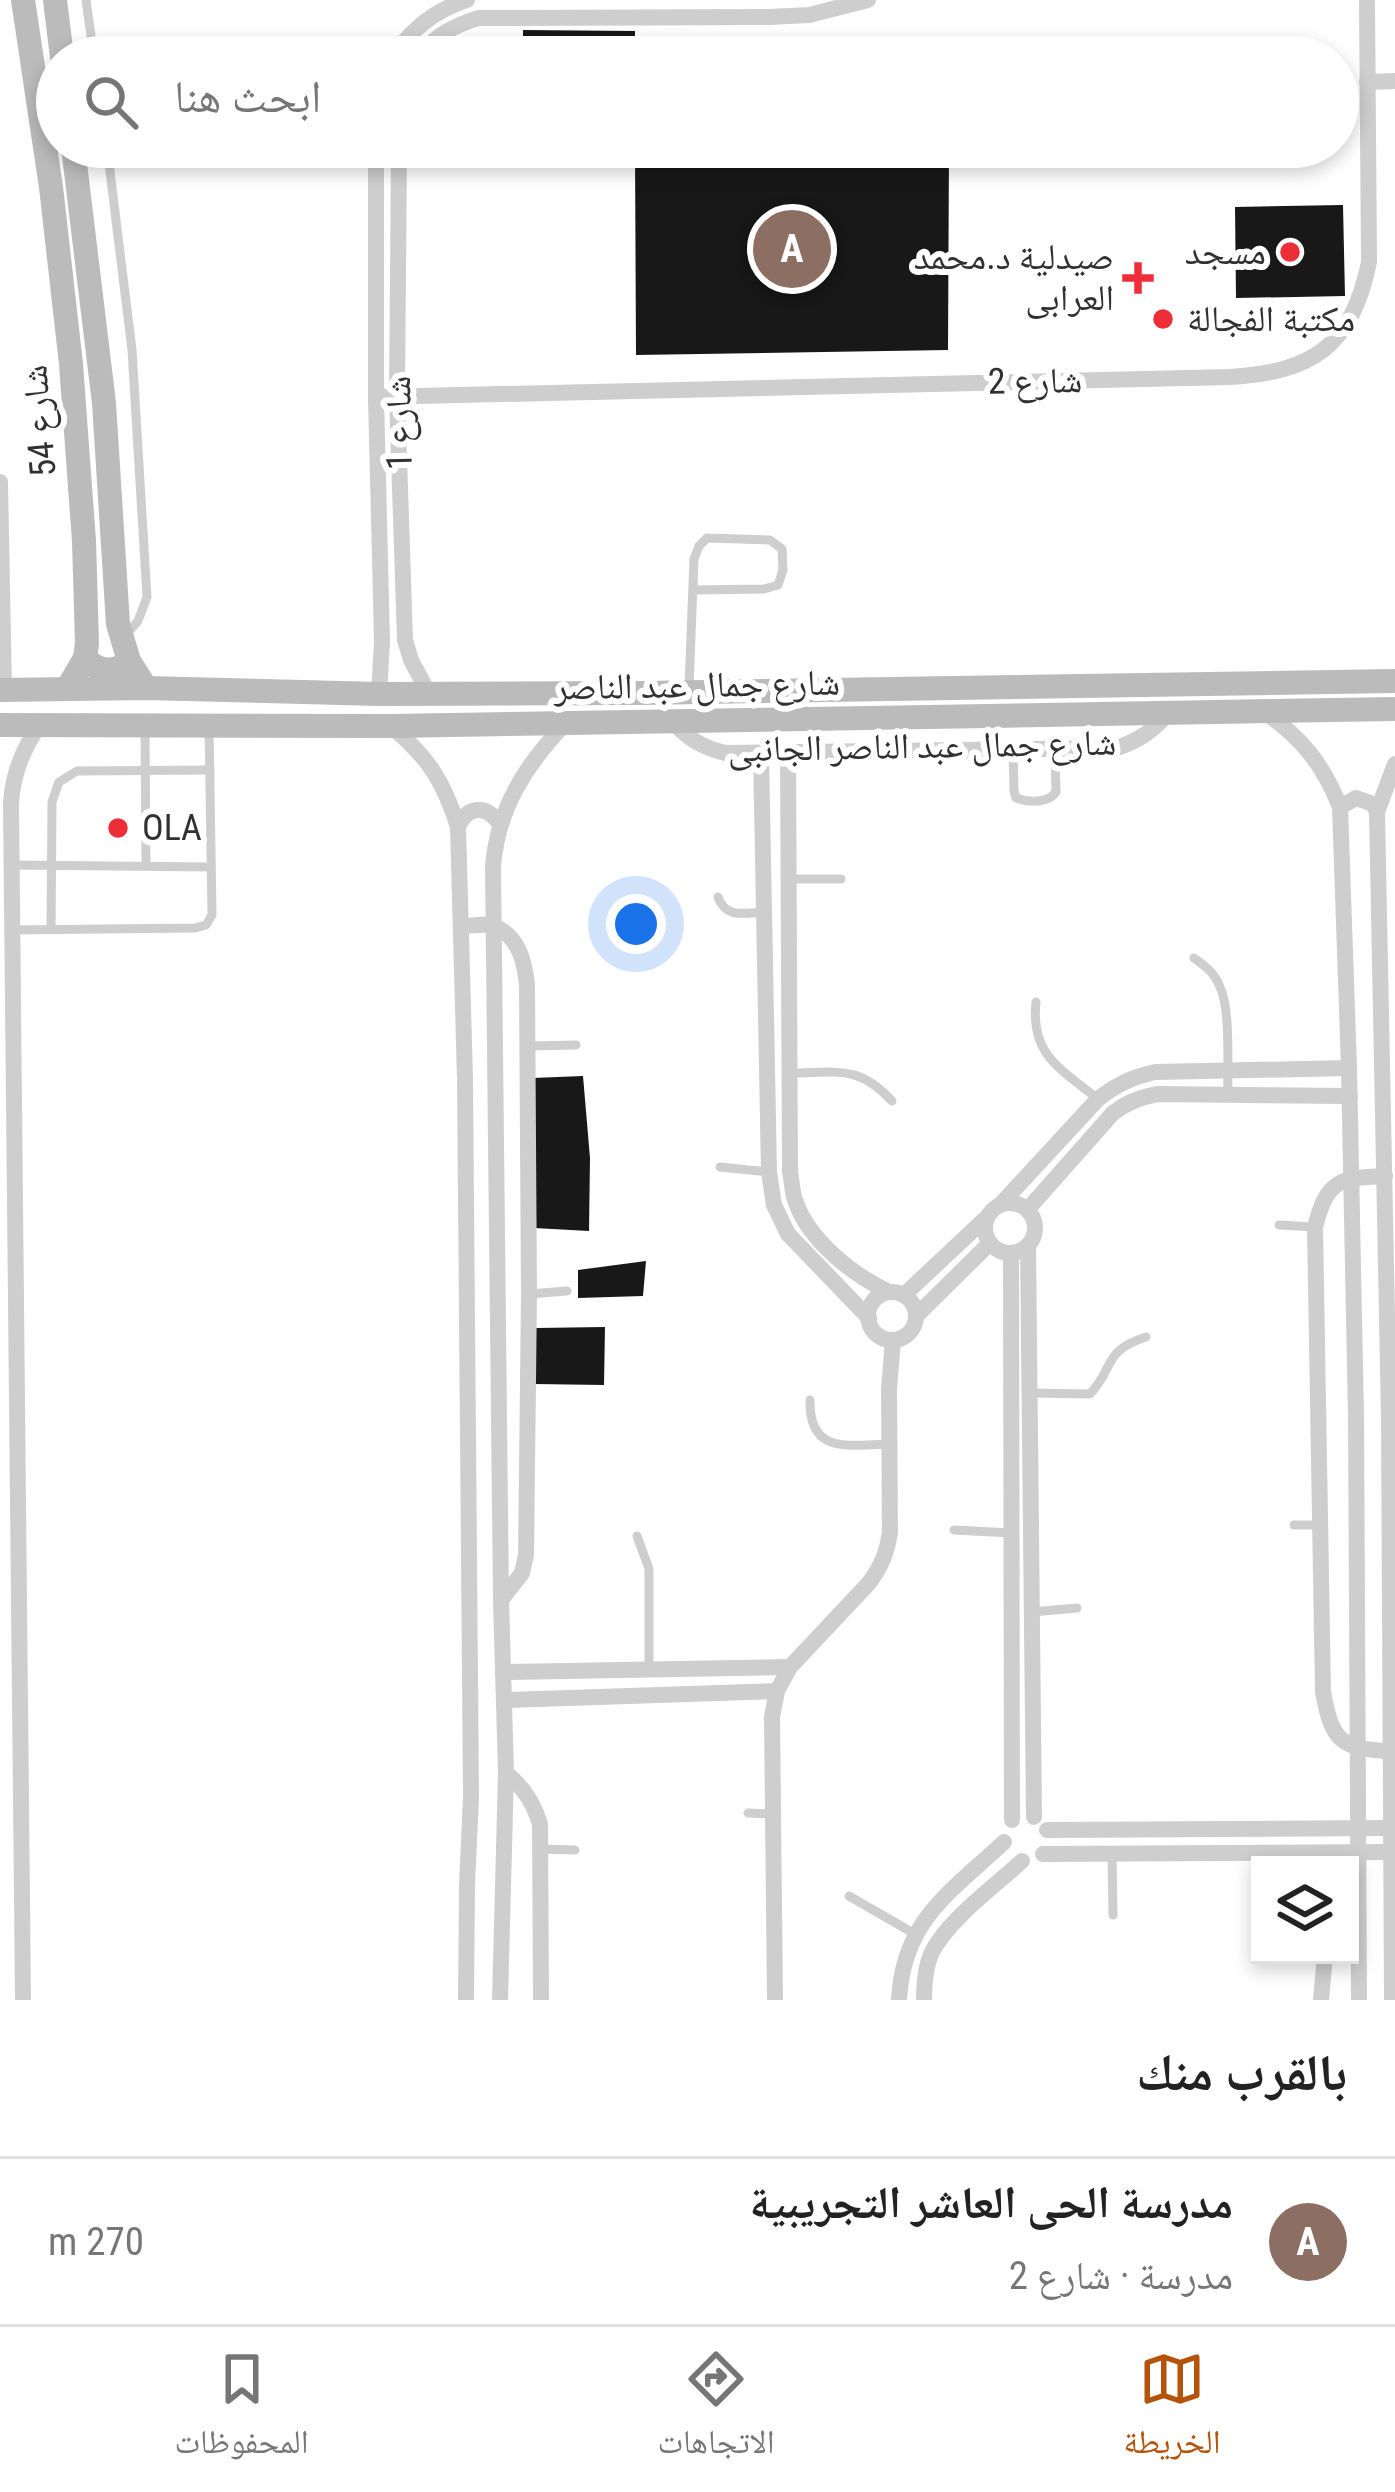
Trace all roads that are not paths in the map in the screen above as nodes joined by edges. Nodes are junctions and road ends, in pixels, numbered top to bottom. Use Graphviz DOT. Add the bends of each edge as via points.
graph roads {
  1 [pos="23,0"];
  2 [pos="55,0"];
  3 [pos="86,0"];
  4 [pos="467,0"];
  5 [pos="868,0"];
  6 [pos="1366,0"];
  7 [pos="59,36"];
  8 [pos="91,36"];
  9 [pos="410,36"];
  10 [pos="438,36"];
  11 [pos="1395,81"];
  12 [pos="1367,82"];
  13 [pos="36,87"];
  14 [pos="48,168"];
  15 [pos="76,168"];
  16 [pos="110,168"];
  17 [pos="376,168"];
  18 [pos="399,168"];
  19 [pos="376,397"];
  20 [pos="397,397"];
  21 [pos="0,482"];
  22 [pos="0,534"];
  23 [pos="693,590"];
  24 [pos="125,650"];
  25 [pos="86,658"];
  26 [pos="1395,681"];
  27 [pos="146,688"];
  28 [pos="67,689"];
  29 [pos="2,690"];
  30 [pos="688,693"];
  31 [pos="379,694"];
  32 [pos="429,694"];
  33 [pos="1395,709"];
  34 [pos="1170,711"];
  35 [pos="1262,711"];
  36 [pos="673,722"];
  37 [pos="566,723"];
  38 [pos="40,724"];
  39 [pos="0,725"];
  40 [pos="145,726"];
  41 [pos="209,726"];
  42 [pos="391,726"];
  43 [pos="1055,748"];
  44 [pos="1013,749"];
  45 [pos="761,753"];
  46 [pos="788,754"];
  47 [pos="0,761"];
  48 [pos="1395,764"];
  49 [pos="210,770"];
  50 [pos="145,771"];
  51 [pos="14,776"];
  52 [pos="1340,807"];
  53 [pos="1378,812"];
  54 [pos="499,824"];
  55 [pos="458,827"];
  56 [pos="11,865"];
  57 [pos="52,866"];
  58 [pos="146,866"];
  59 [pos="211,867"];
  60 [pos="789,879"];
  61 [pos="841,879"];
  62 [pos="718,897"];
  63 [pos="764,911"];
  64 [pos="492,925"];
  65 [pos="462,926"];
  66 [pos="51,929"];
  67 [pos="11,930"];
  68 [pos="1194,958"];
  69 [pos="765,981"];
  70 [pos="790,981"];
  71 [pos="1036,1002"];
  72 [pos="576,1045"];
  73 [pos="527,1046"];
  74 [pos="1349,1068"];
  75 [pos="1227,1071"];
  76 [pos="790,1073"];
  77 [pos="465,1078"];
  78 [pos="496,1078"];
  79 [pos="1228,1096"];
  80 [pos="1349,1096"];
  81 [pos="1098,1099"];
  82 [pos="892,1101"];
  83 [pos="720,1167"];
  84 [pos="769,1172"];
  85 [pos="1384,1176"];
  86 [pos="1351,1178"];
  87 [pos="1001,1204"];
  88 [pos="1028,1209"];
  89 [pos="987,1218"];
  90 [pos="1279,1225"];
  91 [pos="1315,1227"];
  92 [pos="990,1243"];
  93 [pos="1020,1250"];
  94 [pos="567,1291"];
  95 [pos="896,1293"];
  96 [pos="529,1294"];
  97 [pos="916,1316"];
  98 [pos="868,1318"];
  99 [pos="1146,1337"];
  100 [pos="893,1340"];
  101 [pos="1031,1393"];
  102 [pos="809,1400"];
  103 [pos="889,1444"];
  104 [pos="8,1518"];
  105 [pos="1294,1525"];
  106 [pos="1318,1525"];
  107 [pos="954,1530"];
  108 [pos="1012,1533"];
  109 [pos="637,1536"];
  110 [pos="9,1548"];
  111 [pos="1393,1566"];
  112 [pos="501,1600"];
  113 [pos="1392,1603"];
  114 [pos="1077,1608"];
  115 [pos="1032,1612"];
  116 [pos="790,1667"];
  117 [pos="642,1669"];
  118 [pos="503,1672"];
  119 [pos="777,1691"];
  120 [pos="638,1696"];
  121 [pos="505,1700"];
  122 [pos="1356,1749"];
  123 [pos="1390,1751"];
  124 [pos="506,1773"];
  125 [pos="748,1813"];
  126 [pos="773,1814"];
  127 [pos="1012,1820"];
  128 [pos="1040,1823"];
  129 [pos="1358,1828"];
  130 [pos="1390,1828"];
  131 [pos="1183,1829"];
  132 [pos="1004,1842"];
  133 [pos="540,1849"];
  134 [pos="575,1850"];
  135 [pos="1358,1852"];
  136 [pos="1390,1852"];
  137 [pos="1112,1853"];
  138 [pos="1184,1853"];
  139 [pos="1043,1854"];
  140 [pos="1358,1856"];
  141 [pos="1022,1861"];
  142 [pos="849,1896"];
  143 [pos="1390,1910"];
  144 [pos="1359,1914"];
  145 [pos="1112,1915"];
  146 [pos="914,1934"];
  147 [pos="1324,1964"];
  148 [pos="1357,1964"];
  149 [pos="22,2000"];
  150 [pos="466,2000"];
  151 [pos="500,2000"];
  152 [pos="541,2000"];
  153 [pos="776,2000"];
  154 [pos="899,2000"];
  155 [pos="924,2000"];
  156 [pos="1321,2000"];
  157 [pos="1359,2000"];
  158 [pos="1392,2000"];
  1 -- 13 [label="main road, شارع 54"];
  2 -- 7 [label="main road"];
  3 -- 8 [label="lane"];
  4 -- 9 [label="street"];
  5 -- 10 [label="street" via="770,17 478,18"];
  6 -- 12 [label="street, شارع 2"];
  11 -- 12 [label="street"];
  12 -- 20 [label="street, شارع 2" via="1363,296 1329,346 1303,364 1267,375"];
  14 -- 25 [label="main road, شارع 54" via="71,364"];
  15 -- 24 [label="main road, شارع 54"];
  16 -- 24 [label="lane" via="132,350 147,598"];
  17 -- 19 [label="street, شارع 1"];
  18 -- 20 [label="street, شارع 1"];
  19 -- 20 [label="street, شارع 2"];
  19 -- 31 [label="street, شارع 1"];
  20 -- 32 [label="street, شارع 1" via="405,640"];
  21 -- 22 [label="street"];
  22 -- 29 [label="street"];
  23 -- 23 [label="lane" via="694,559 707,538 770,540 782,549 778,585"];
  23 -- 30 [label="lane"];
  24 -- 25 [label="main road" via="115,670"];
  24 -- 27 [label="main road, شارع 54"];
  25 -- 28 [label="main road"];
  26 -- 30 [label="main road, شارع جمال عبد الناصر"];
  27 -- 28 [label="main road, شارع جمال عبد الناصر"];
  27 -- 31 [label="main road, شارع جمال عبد الناصر"];
  28 -- 29 [label="main road, شارع جمال عبد الناصر"];
  30 -- 32 [label="main road, شارع جمال عبد الناصر"];
  31 -- 32 [label="main road, شارع جمال عبد الناصر"];
  33 -- 35 [label="main road, شارع جمال عبد الناصر"];
  34 -- 35 [label="main road, شارع جمال عبد الناصر"];
  34 -- 36 [label="main road, شارع جمال عبد الناصر"];
  34 -- 43 [label="street, شارع جمال عبد الناصر الجانبى" via="1138,741 1117,748"];
  35 -- 52 [label="street" via="1311,751"];
  36 -- 37 [label="main road, شارع جمال عبد الناصر"];
  36 -- 45 [label="street, شارع جمال عبد الناصر الجانبى" via="705,748"];
  37 -- 42 [label="main road, شارع جمال عبد الناصر"];
  37 -- 54 [label="street" via="526,770"];
  38 -- 39 [label="main road, شارع جمال عبد الناصر"];
  38 -- 40 [label="main road, شارع جمال عبد الناصر"];
  38 -- 51 [label="street"];
  40 -- 41 [label="main road, شارع جمال عبد الناصر"];
  40 -- 50 [label="lane"];
  41 -- 42 [label="main road, شارع جمال عبد الناصر"];
  41 -- 49 [label="lane"];
  42 -- 55 [label="street" via="434,770"];
  43 -- 44 [label="street, شارع جمال عبد الناصر الجانبى"];
  43 -- 44 [label="lane" via="1056,792 1048,800 1016,798"];
  44 -- 46 [label="street, شارع جمال عبد الناصر الجانبى"];
  45 -- 46 [label="street, شارع جمال عبد الناصر الجانبى"];
  45 -- 63 [label="street"];
  46 -- 60 [label="street"];
  47 -- 51 [label="street"];
  48 -- 53 [label="street"];
  49 -- 50 [label="lane"];
  49 -- 59 [label="lane"];
  50 -- 57 [label="lane" via="77,771 59,782"];
  50 -- 58 [label="lane"];
  51 -- 56 [label="street"];
  52 -- 53 [label="street" via="1356,798"];
  52 -- 74 [label="street"];
  53 -- 85 [label="street"];
  54 -- 55 [label="street" via="483,809"];
  54 -- 64 [label="street"];
  55 -- 65 [label="street"];
  56 -- 57 [label="lane"];
  56 -- 67 [label="street"];
  57 -- 58 [label="lane"];
  57 -- 66 [label="lane"];
  58 -- 59 [label="lane"];
  59 -- 66 [label="lane" via="212,915 201,928"];
  60 -- 61 [label="lane"];
  60 -- 70 [label="street"];
  62 -- 63 [label="lane" via="730,913"];
  63 -- 69 [label="street"];
  64 -- 65 [label="street"];
  64 -- 73 [label="street" via="525,962"];
  64 -- 78 [label="street"];
  65 -- 77 [label="street"];
  66 -- 67 [label="lane"];
  67 -- 104 [label="street"];
  68 -- 75 [label="lane" via="1220,983"];
  69 -- 70 [label="street"];
  69 -- 84 [label="street"];
  70 -- 76 [label="street"];
  71 -- 81 [label="lane" via="1040,1044"];
  72 -- 73 [label="lane"];
  73 -- 96 [label="street"];
  74 -- 75 [label="street"];
  74 -- 80 [label="street"];
  75 -- 79 [label="lane"];
  75 -- 81 [label="street" via="1155,1072"];
  76 -- 82 [label="lane" via="851,1072"];
  76 -- 95 [label="street" via="790,1172 806,1224 864,1279"];
  77 -- 78 [label="street"];
  77 -- 150 [label="street"];
  78 -- 112 [label="street"];
  79 -- 80 [label="street"];
  79 -- 88 [label="street" via="1158,1094 1126,1103"];
  80 -- 86 [label="street"];
  81 -- 87 [label="street"];
  83 -- 84 [label="lane"];
  84 -- 98 [label="street" via="788,1234"];
  85 -- 86 [label="street"];
  85 -- 111 [label="street"];
  86 -- 91 [label="street" via="1325,1195"];
  86 -- 122 [label="street"];
  87 -- 88 [label="street"];
  87 -- 89 [label="street"];
  88 -- 93 [label="street" via="1036,1232"];
  89 -- 92 [label="street"];
  89 -- 95 [label="street"];
  90 -- 91 [label="lane"];
  91 -- 106 [label="street"];
  92 -- 93 [label="street"];
  92 -- 97 [label="street"];
  93 -- 101 [label="street"];
  93 -- 108 [label="street"];
  94 -- 96 [label="lane"];
  95 -- 97 [label="street"];
  95 -- 98 [label="street" via="874,1301"];
  96 -- 112 [label="street" via="526,1555"];
  97 -- 100 [label="street" via="910,1333"];
  98 -- 100 [label="street"];
  99 -- 101 [label="lane" via="1112,1356 1090,1394"];
  100 -- 103 [label="street"];
  101 -- 115 [label="street"];
  102 -- 103 [label="lane" via="809,1418 831,1444"];
  103 -- 116 [label="street" via="890,1532 880,1568"];
  104 -- 110 [label="street"];
  105 -- 106 [label="lane"];
  106 -- 122 [label="street" via="1323,1692 1334,1729"];
  107 -- 108 [label="lane"];
  108 -- 127 [label="street"];
  109 -- 117 [label="lane" via="649,1569"];
  110 -- 149 [label="street"];
  111 -- 113 [label="street"];
  112 -- 118 [label="street"];
  113 -- 123 [label="street"];
  114 -- 115 [label="lane"];
  115 -- 128 [label="street"];
  116 -- 117 [label="street"];
  116 -- 119 [label="street"];
  117 -- 118 [label="street"];
  117 -- 120 [label="street"];
  118 -- 121 [label="street"];
  119 -- 120 [label="street"];
  119 -- 126 [label="street"];
  120 -- 121 [label="street"];
  121 -- 124 [label="street"];
  122 -- 123 [label="street"];
  122 -- 129 [label="street"];
  123 -- 130 [label="street"];
  124 -- 133 [label="street" via="534,1804"];
  124 -- 151 [label="street"];
  125 -- 126 [label="lane"];
  126 -- 153 [label="street"];
  127 -- 128 [label="street"];
  127 -- 132 [label="street"];
  128 -- 131 [label="street"];
  128 -- 139 [label="street"];
  129 -- 130 [label="street"];
  129 -- 131 [label="street"];
  129 -- 135 [label="street"];
  130 -- 136 [label="street"];
  131 -- 138 [label="street"];
  132 -- 141 [label="street"];
  132 -- 146 [label="street"];
  133 -- 134 [label="lane"];
  133 -- 152 [label="street"];
  135 -- 136 [label="street"];
  135 -- 138 [label="street"];
  135 -- 140 [label="street"];
  136 -- 143 [label="street"];
  137 -- 138 [label="street"];
  137 -- 139 [label="street"];
  137 -- 145 [label="lane"];
  139 -- 141 [label="street"];
  141 -- 155 [label="street" via="940,1939"];
  142 -- 146 [label="lane"];
  143 -- 144 [label="street"];
  143 -- 158 [label="street"];
  146 -- 154 [label="street"];
  147 -- 156 [label="street"];
  148 -- 157 [label="street"];
}
